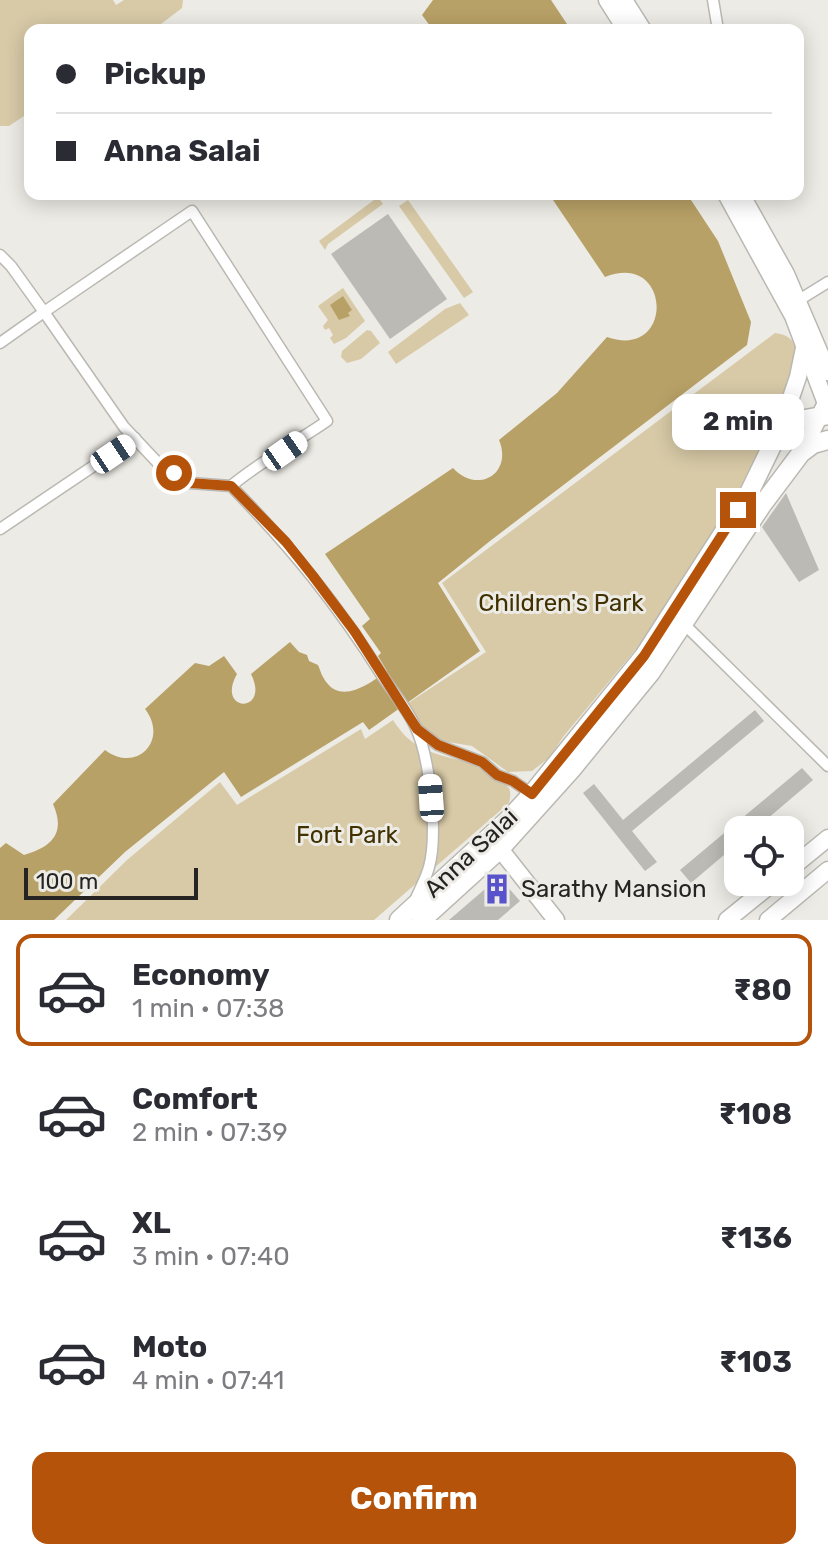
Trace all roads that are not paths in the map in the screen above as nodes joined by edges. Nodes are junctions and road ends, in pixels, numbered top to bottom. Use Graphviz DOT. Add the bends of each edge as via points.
graph roads {
  1 [pos="607,0"];
  2 [pos="624,0"];
  3 [pos="713,0"];
  4 [pos="622,24"];
  5 [pos="639,24"];
  6 [pos="717,24"];
  7 [pos="729,200"];
  8 [pos="744,200"];
  9 [pos="0,255"];
  10 [pos="828,282"];
  11 [pos="799,300"];
  12 [pos="44,312"];
  13 [pos="0,343"];
  14 [pos="817,346"];
  15 [pos="828,372"];
  16 [pos="826,410"];
  17 [pos="781,427"];
  18 [pos="135,438"];
  19 [pos="828,440"];
  20 [pos="801,453"];
  21 [pos="231,486"];
  22 [pos="0,529"];
  23 [pos="683,623"];
  24 [pos="417,729"];
  25 [pos="828,766"];
  26 [pos="532,794"];
  27 [pos="828,838"];
  28 [pos="500,849"];
  29 [pos="804,858"];
  30 [pos="828,870"];
  31 [pos="757,896"];
  32 [pos="411,917"];
  33 [pos="556,920"];
  34 [pos="727,920"];
  35 [pos="768,920"];
  1 -- 4 [label="main road"];
  2 -- 5 [label="main road"];
  3 -- 6 [label="street"];
  7 -- 14 [label="main road"];
  8 -- 11 [label="main road"];
  9 -- 12 [label="street"];
  10 -- 11 [label="street"];
  11 -- 14 [label="main road"];
  12 -- 13 [label="street"];
  12 -- 18 [label="street"];
  12 -- 21 [label="street" via="192,211 327,421"];
  14 -- 15 [label="main road"];
  14 -- 16 [label="main road" via="827,386"];
  14 -- 17 [label="main road" via="798,377"];
  16 -- 17 [label="highway"];
  16 -- 20 [label="main road"];
  17 -- 26 [label="highway, Anna Salai" via="749,493 644,656"];
  18 -- 21 [label="street" via="158,463 190,483"];
  18 -- 22 [label="street"];
  19 -- 20 [label="highway, Anna Salai"];
  20 -- 23 [label="highway, Anna Salai"];
  21 -- 24 [label="street" via="286,542 355,632"];
  23 -- 25 [label="street"];
  23 -- 28 [label="highway, Anna Salai" via="651,672"];
  24 -- 26 [label="street"];
  24 -- 32 [label="street" via="432,819 430,866"];
  26 -- 32 [label="highway, Anna Salai"];
  27 -- 29 [label="main road"];
  28 -- 32 [label="highway, Anna Salai"];
  28 -- 33 [label="main road"];
  30 -- 35 [label="main road"];
  31 -- 34 [label="main road"];
}
